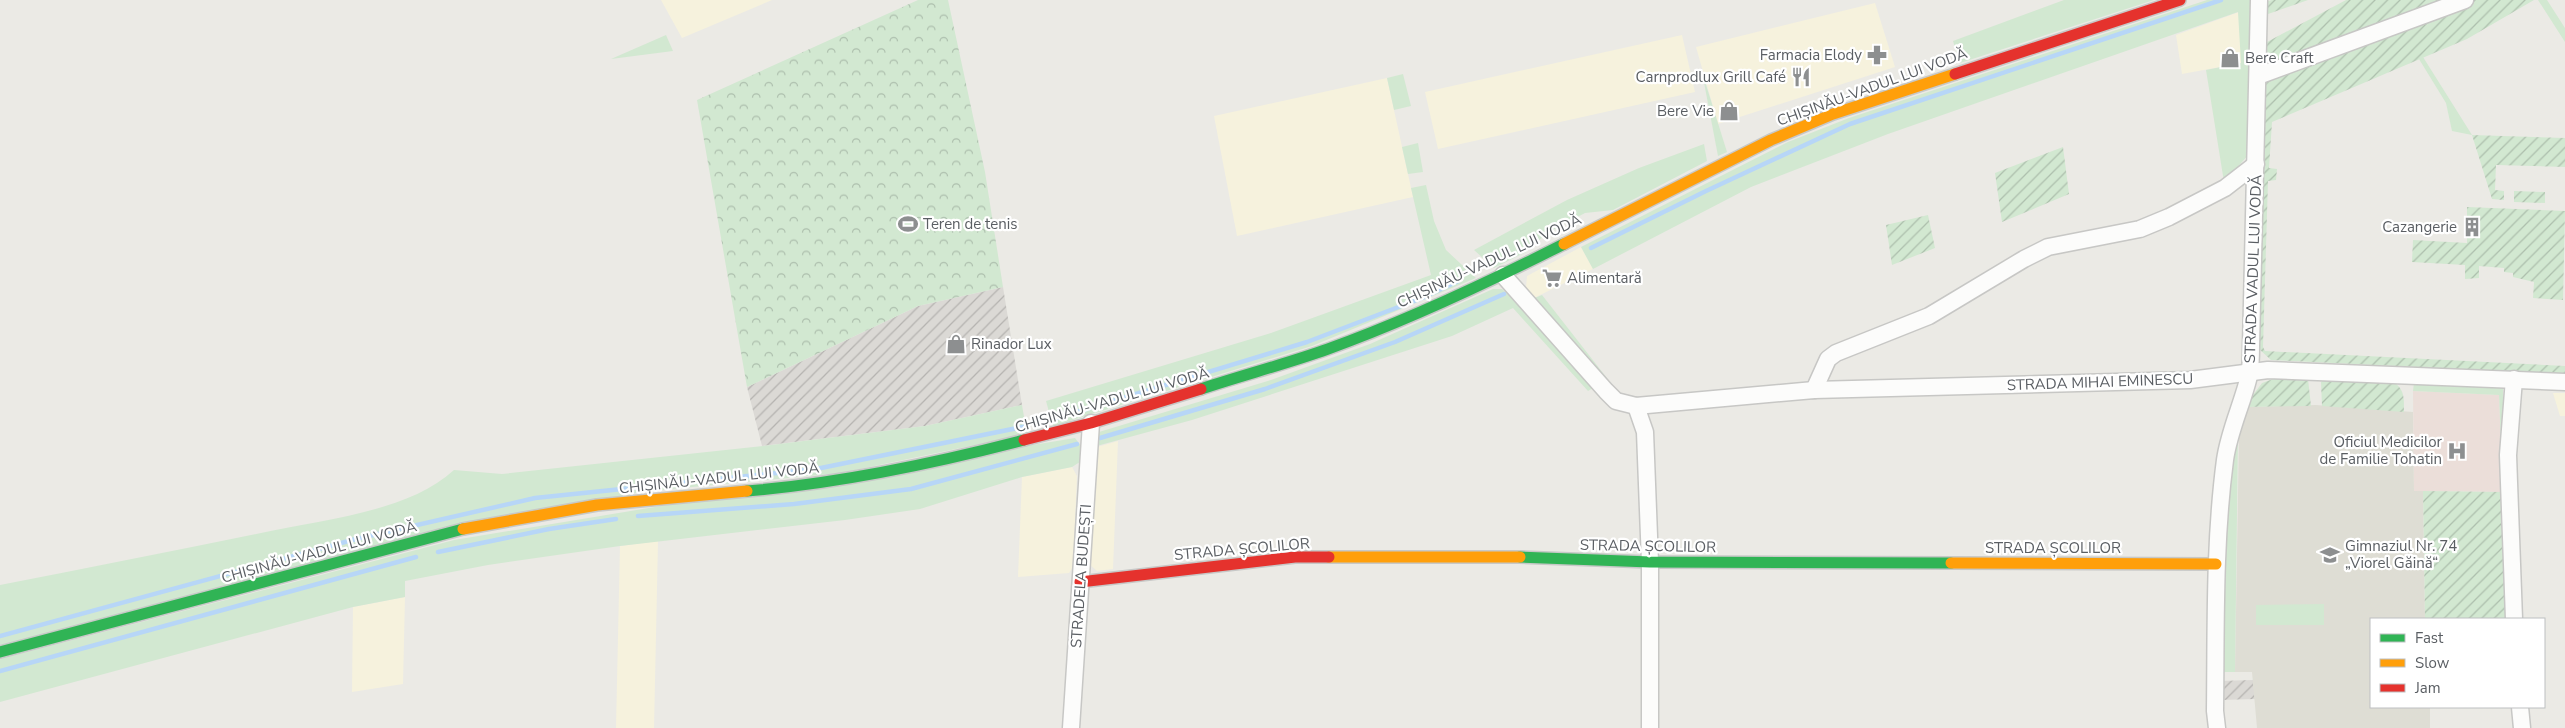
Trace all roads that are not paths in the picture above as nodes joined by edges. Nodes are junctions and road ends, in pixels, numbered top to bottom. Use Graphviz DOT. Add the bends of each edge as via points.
graph roads {
  1 [pos="2180,0"];
  2 [pos="2259,0"];
  3 [pos="2465,0"];
  4 [pos="2258,76"];
  5 [pos="2256,164"];
  6 [pos="1503,275"];
  7 [pos="2249,373"];
  8 [pos="2514,380"];
  9 [pos="2565,382"];
  10 [pos="1814,390"];
  11 [pos="1636,406"];
  12 [pos="1091,424"];
  13 [pos="1650,562"];
  14 [pos="2216,564"];
  15 [pos="1080,582"];
  16 [pos="2514,618"];
  17 [pos="0,652"];
  18 [pos="2520,708"];
  19 [pos="1071,728"];
  20 [pos="1650,728"];
  21 [pos="2217,728"];
  22 [pos="2522,728"];
  1 -- 6 [label="main road, CHIȘINĂU-VADUL LUI VODĂ" via="1833,114 1771,140"];
  2 -- 4 [label="street, STRADA VADUL LUI VODĂ"];
  3 -- 4 [label="street"];
  4 -- 5 [label="street, STRADA VADUL LUI VODĂ"];
  5 -- 7 [label="street, STRADA VADUL LUI VODĂ"];
  5 -- 10 [label="street" via="2225,188 2169,217 2133,230 2048,247 1929,316 1836,353 1828,359"];
  6 -- 11 [label="street" via="1616,401"];
  6 -- 12 [label="main road, CHIȘINĂU-VADUL LUI VODĂ" via="1327,349"];
  7 -- 8 [label="street, STRADA MIHAI EMINESCU" via="2306,370"];
  7 -- 10 [label="street, STRADA MIHAI EMINESCU" via="2190,380"];
  7 -- 14 [label="street, STRADA VADUL LUI VODĂ" via="2226,458"];
  8 -- 9 [label="street, STRADA MIHAI EMINESCU"];
  8 -- 16 [label="street" via="2508,455"];
  10 -- 11 [label="street, STRADA MIHAI EMINESCU"];
  11 -- 13 [label="street" via="1645,432"];
  12 -- 15 [label="street, STRADELA BUDEȘTI"];
  12 -- 17 [label="main road, CHIȘINĂU-VADUL LUI VODĂ" via="934,464 863,477 794,487 597,505 480,525"];
  13 -- 14 [label="main road, STRADA ȘCOLILOR"];
  13 -- 15 [label="main road, STRADA ȘCOLILOR" via="1477,556 1295,557"];
  13 -- 20 [label="street"];
  14 -- 21 [label="street, STRADA VADUL LUI VODĂ"];
  15 -- 19 [label="street, STRADELA BUDEȘTI"];
  18 -- 22 [label="street"];
}
